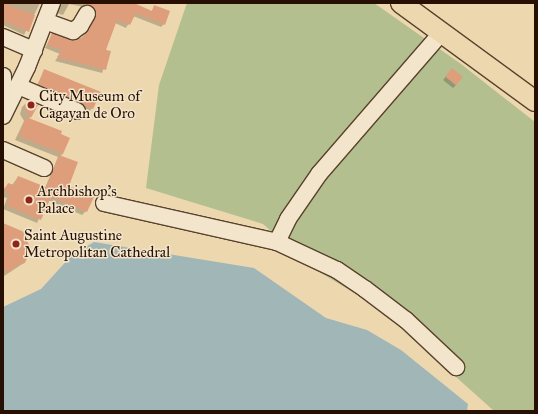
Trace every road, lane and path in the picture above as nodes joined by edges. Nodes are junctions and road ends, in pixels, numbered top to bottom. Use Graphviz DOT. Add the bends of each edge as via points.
graph roads {
  1 [pos="52,3"];
  2 [pos="401,3"];
  3 [pos="87,14"];
  4 [pos="45,21"];
  5 [pos="442,32"];
  6 [pos="3,37"];
  7 [pos="34,50"];
  8 [pos="3,76"];
  9 [pos="18,86"];
  10 [pos="3,93"];
  11 [pos="535,101"];
  12 [pos="77,111"];
  13 [pos="3,116"];
  14 [pos="3,150"];
  15 [pos="44,168"];
  16 [pos="104,203"];
  17 [pos="277,242"];
  18 [pos="456,367"];
  1 -- 4 [label="street"];
  2 -- 5 [label="main road"];
  3 -- 4 [label="street" via="80,26 73,31"];
  4 -- 7 [label="street"];
  5 -- 11 [label="main road"];
  5 -- 17 [label="street" via="319,174 288,219"];
  6 -- 7 [label="street"];
  7 -- 9 [label="street"];
  8 -- 10 [label="street"];
  9 -- 12 [label="street"];
  9 -- 13 [label="street"];
  14 -- 15 [label="street"];
  16 -- 17 [label="street"];
  17 -- 18 [label="street" via="337,270 365,289 406,320"];
}
